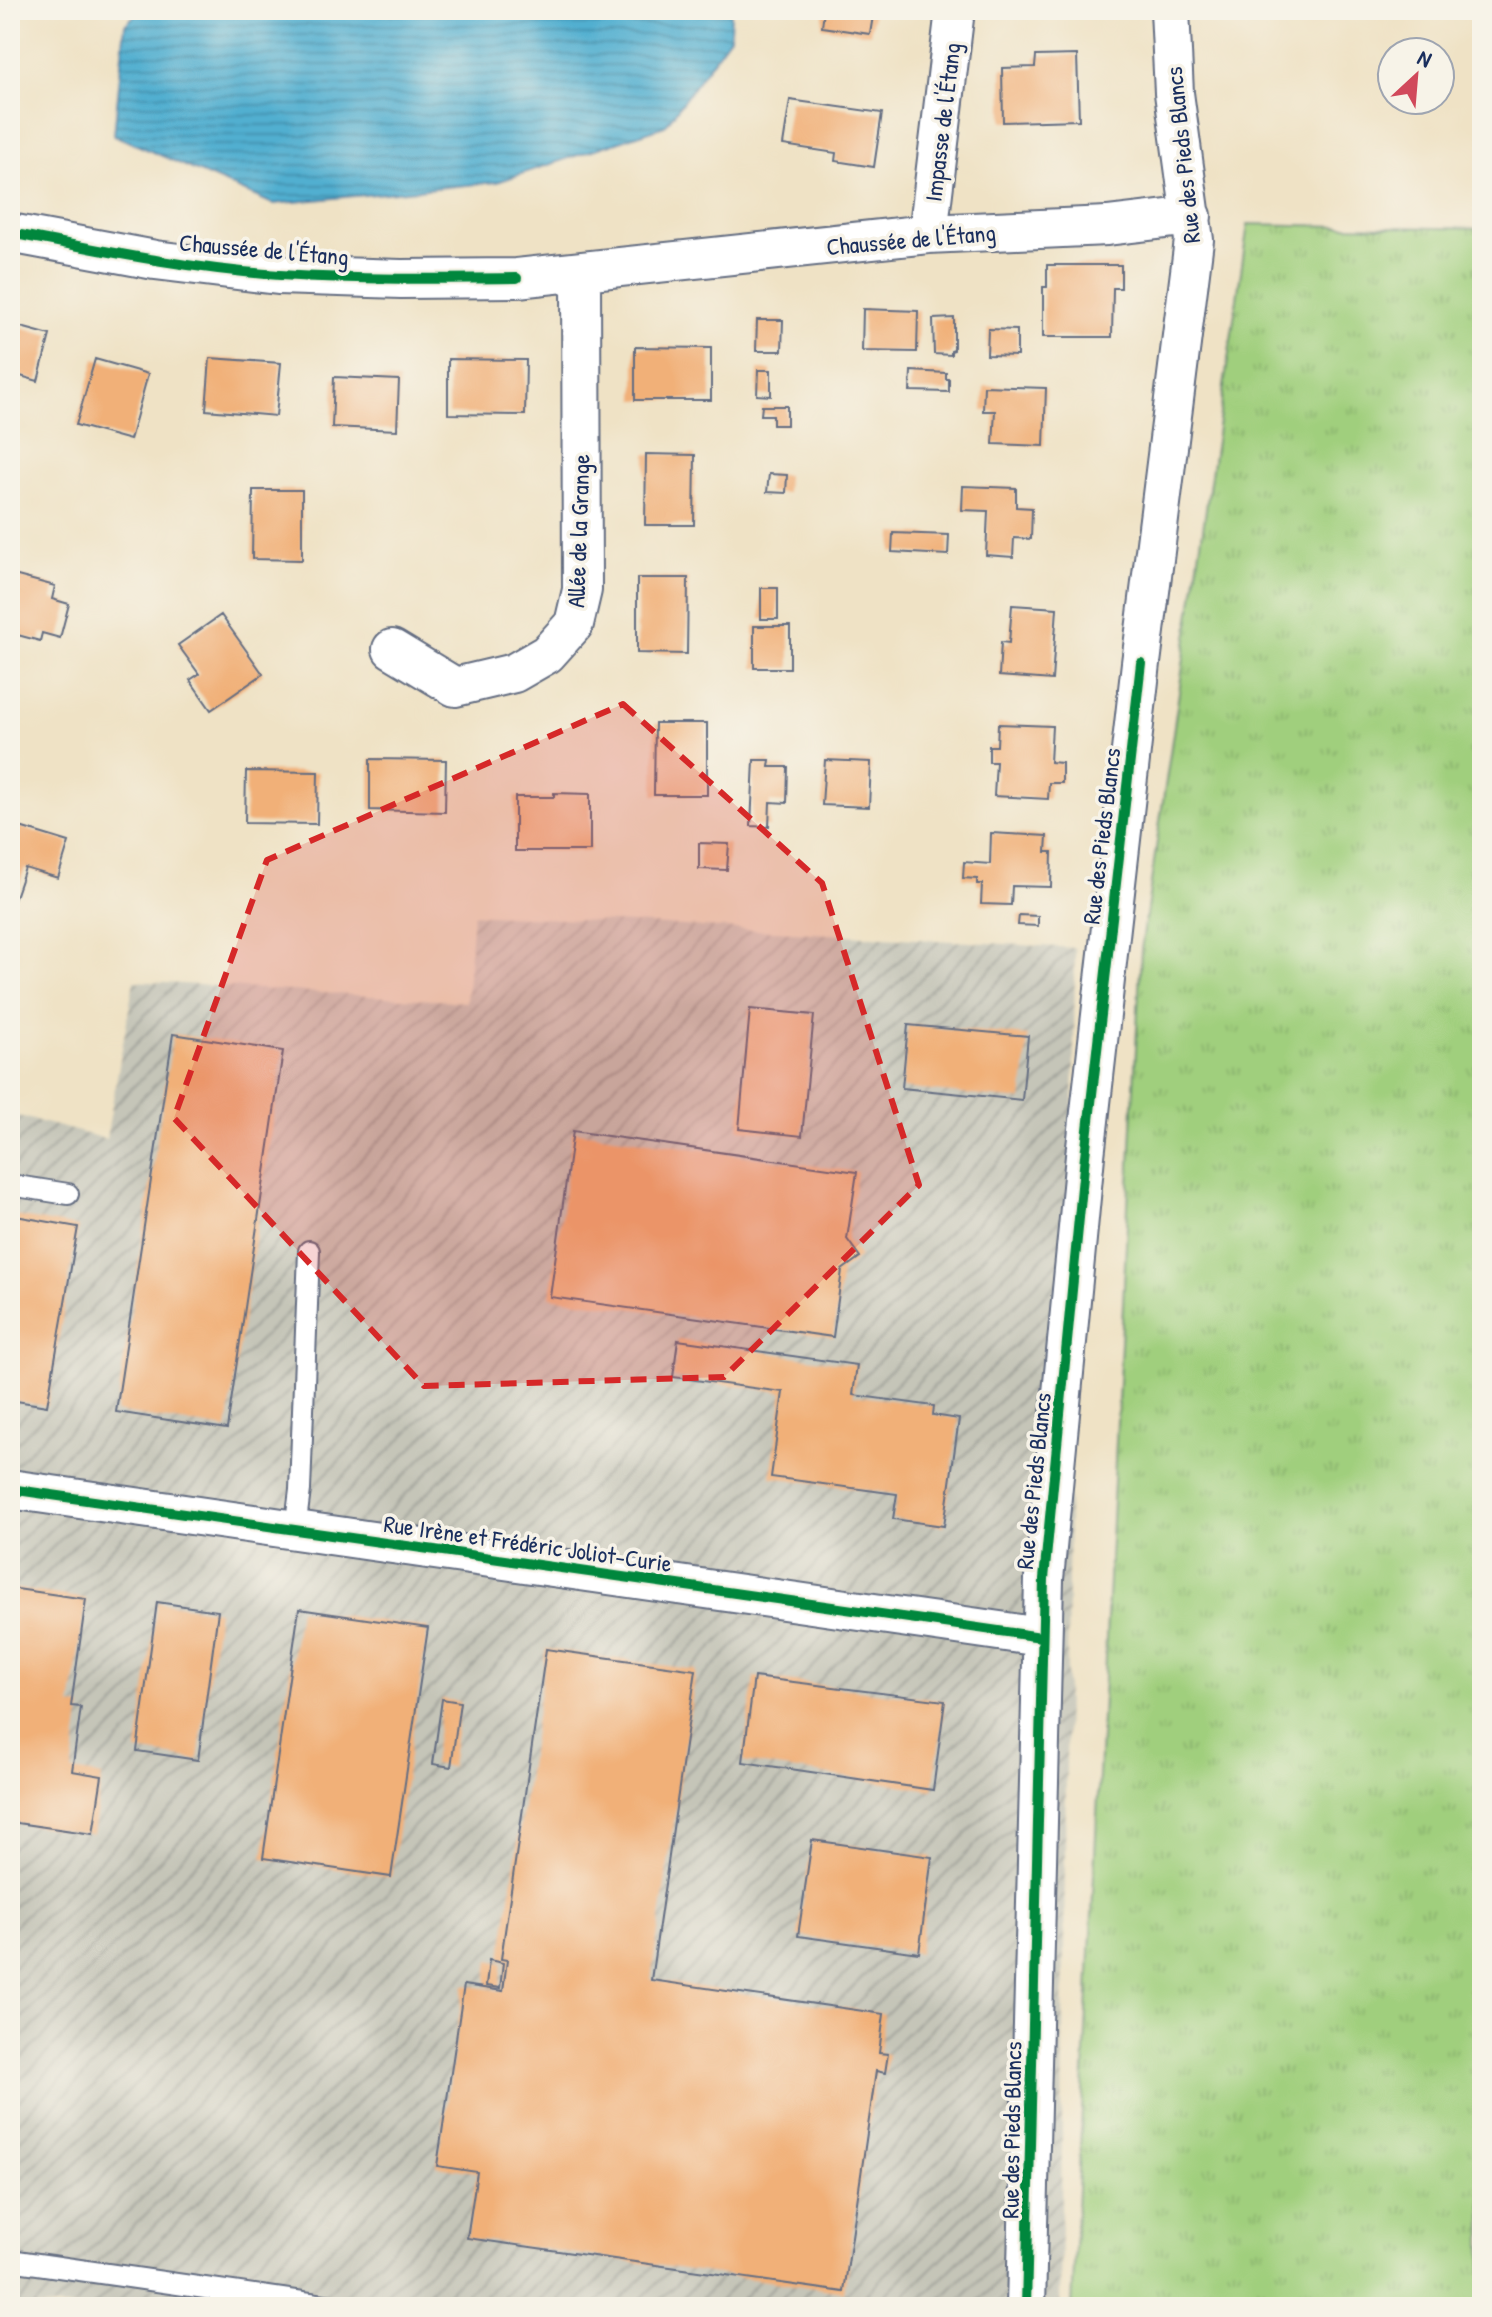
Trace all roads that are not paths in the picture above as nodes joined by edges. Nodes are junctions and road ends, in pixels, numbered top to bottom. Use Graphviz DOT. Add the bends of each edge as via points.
graph roads {
  1 [pos="955,10"];
  2 [pos="1170,10"];
  3 [pos="1192,216"];
  4 [pos="10,233"];
  5 [pos="928,234"];
  6 [pos="581,273"];
  7 [pos="392,649"];
  8 [pos="10,1185"];
  9 [pos="68,1194"];
  10 [pos="309,1251"];
  11 [pos="10,1489"];
  12 [pos="295,1530"];
  13 [pos="1041,1637"];
  14 [pos="10,2260"];
  15 [pos="338,2307"];
  16 [pos="1026,2307"];
  1 -- 5 [label="street, Impasse de l'Étang"];
  2 -- 3 [label="street, Rue des Pieds Blancs" via="1174,93"];
  3 -- 5 [label="street, Chaussée de l'Étang" via="1107,226"];
  3 -- 13 [label="street, Rue des Pieds Blancs" via="1194,240 1085,1156"];
  4 -- 6 [label="street, Chaussée de l'Étang" via="155,260 278,275 401,279"];
  5 -- 6 [label="street, Chaussée de l'Étang"];
  6 -- 7 [label="street, Allée de la Grange" via="582,590 574,624 547,654 514,673 455,687"];
  8 -- 9 [label="lane"];
  10 -- 12 [label="lane"];
  11 -- 12 [label="street, Rue Irène et Frédéric Joliot-Curie"];
  12 -- 13 [label="street, Rue Irène et Frédéric Joliot-Curie"];
  13 -- 16 [label="street, Rue des Pieds Blancs"];
  14 -- 15 [label="lane"];
}
